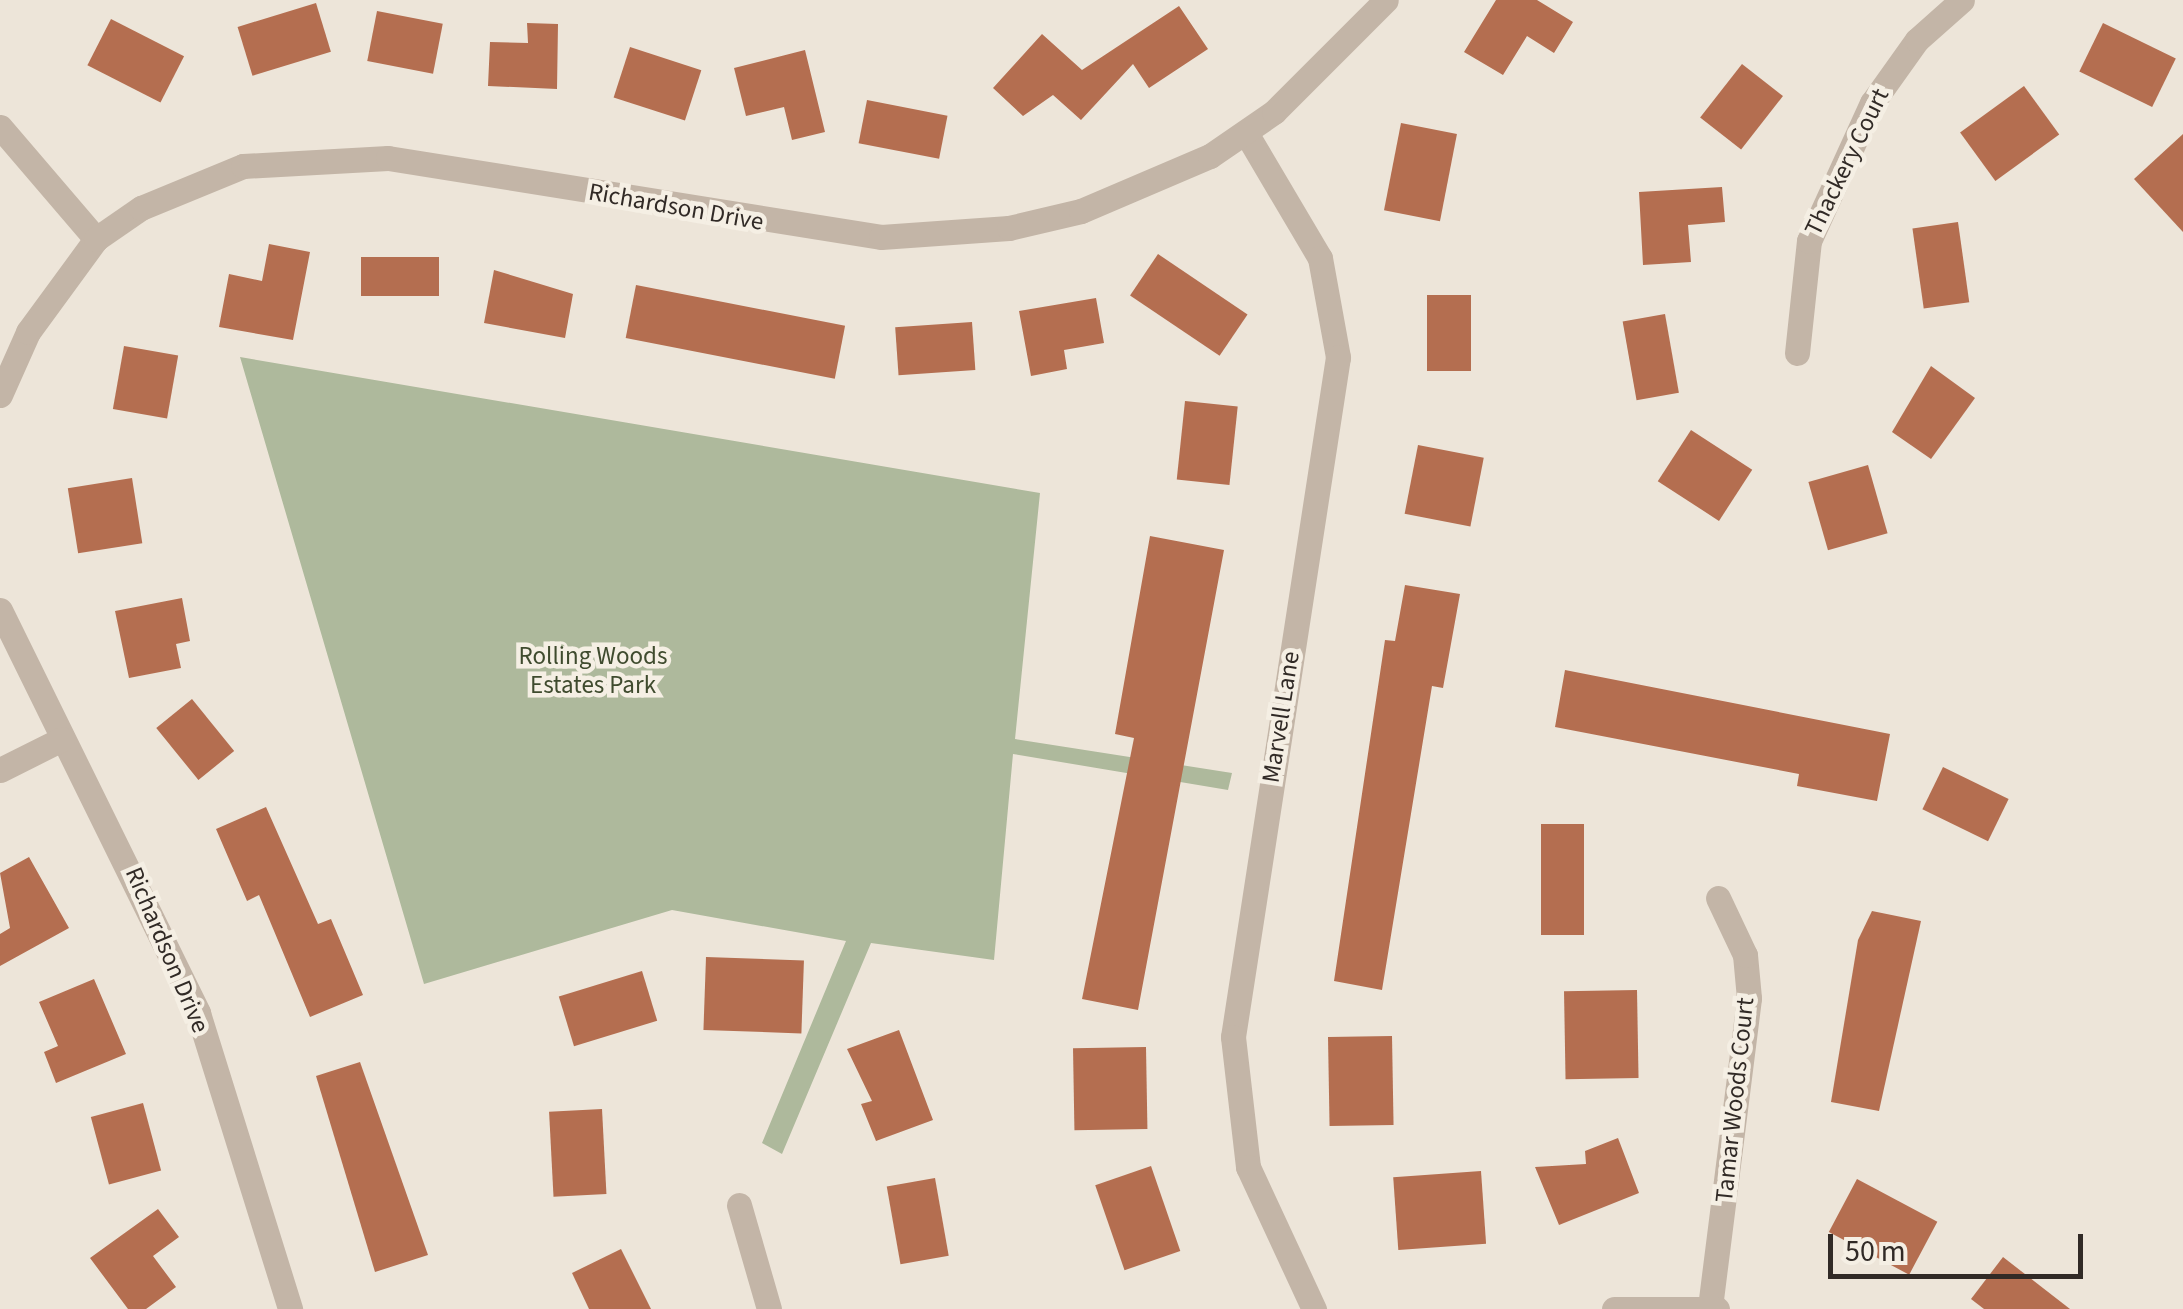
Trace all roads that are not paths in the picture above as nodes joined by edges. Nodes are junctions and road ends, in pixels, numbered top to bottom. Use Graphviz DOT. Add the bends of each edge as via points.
graph roads {
  1 [pos="1386,0"];
  2 [pos="1962,0"];
  3 [pos="0,128"];
  4 [pos="1246,133"];
  5 [pos="96,238"];
  6 [pos="1797,353"];
  7 [pos="0,395"];
  8 [pos="0,610"];
  9 [pos="62,739"];
  10 [pos="0,770"];
  11 [pos="1718,898"];
  12 [pos="739,1205"];
  13 [pos="1713,1308"];
  14 [pos="290,1309"];
  15 [pos="768,1309"];
  16 [pos="1314,1309"];
  17 [pos="1614,1309"];
  1 -- 4 [label="street, Richardson Drive" via="1345,48"];
  2 -- 6 [label="street, Thackery Court" via="1917,40 1872,103 1809,241"];
  3 -- 5 [label="street"];
  4 -- 5 [label="street, Richardson Drive" via="1081,211 935,237 820,232 331,155 215,175"];
  4 -- 16 [label="street, Marvell Lane" via="1320,258 1338,357 1232,1037 1248,1167"];
  5 -- 7 [label="street, Richardson Drive" via="28,332"];
  8 -- 9 [label="street, Richardson Drive"];
  9 -- 10 [label="street"];
  9 -- 14 [label="street, Richardson Drive" via="198,1014"];
  11 -- 13 [label="street, Tamar Woods Court" via="1745,955 1749,998"];
  12 -- 15 [label="street"];
  13 -- 17 [label="street"];
}
